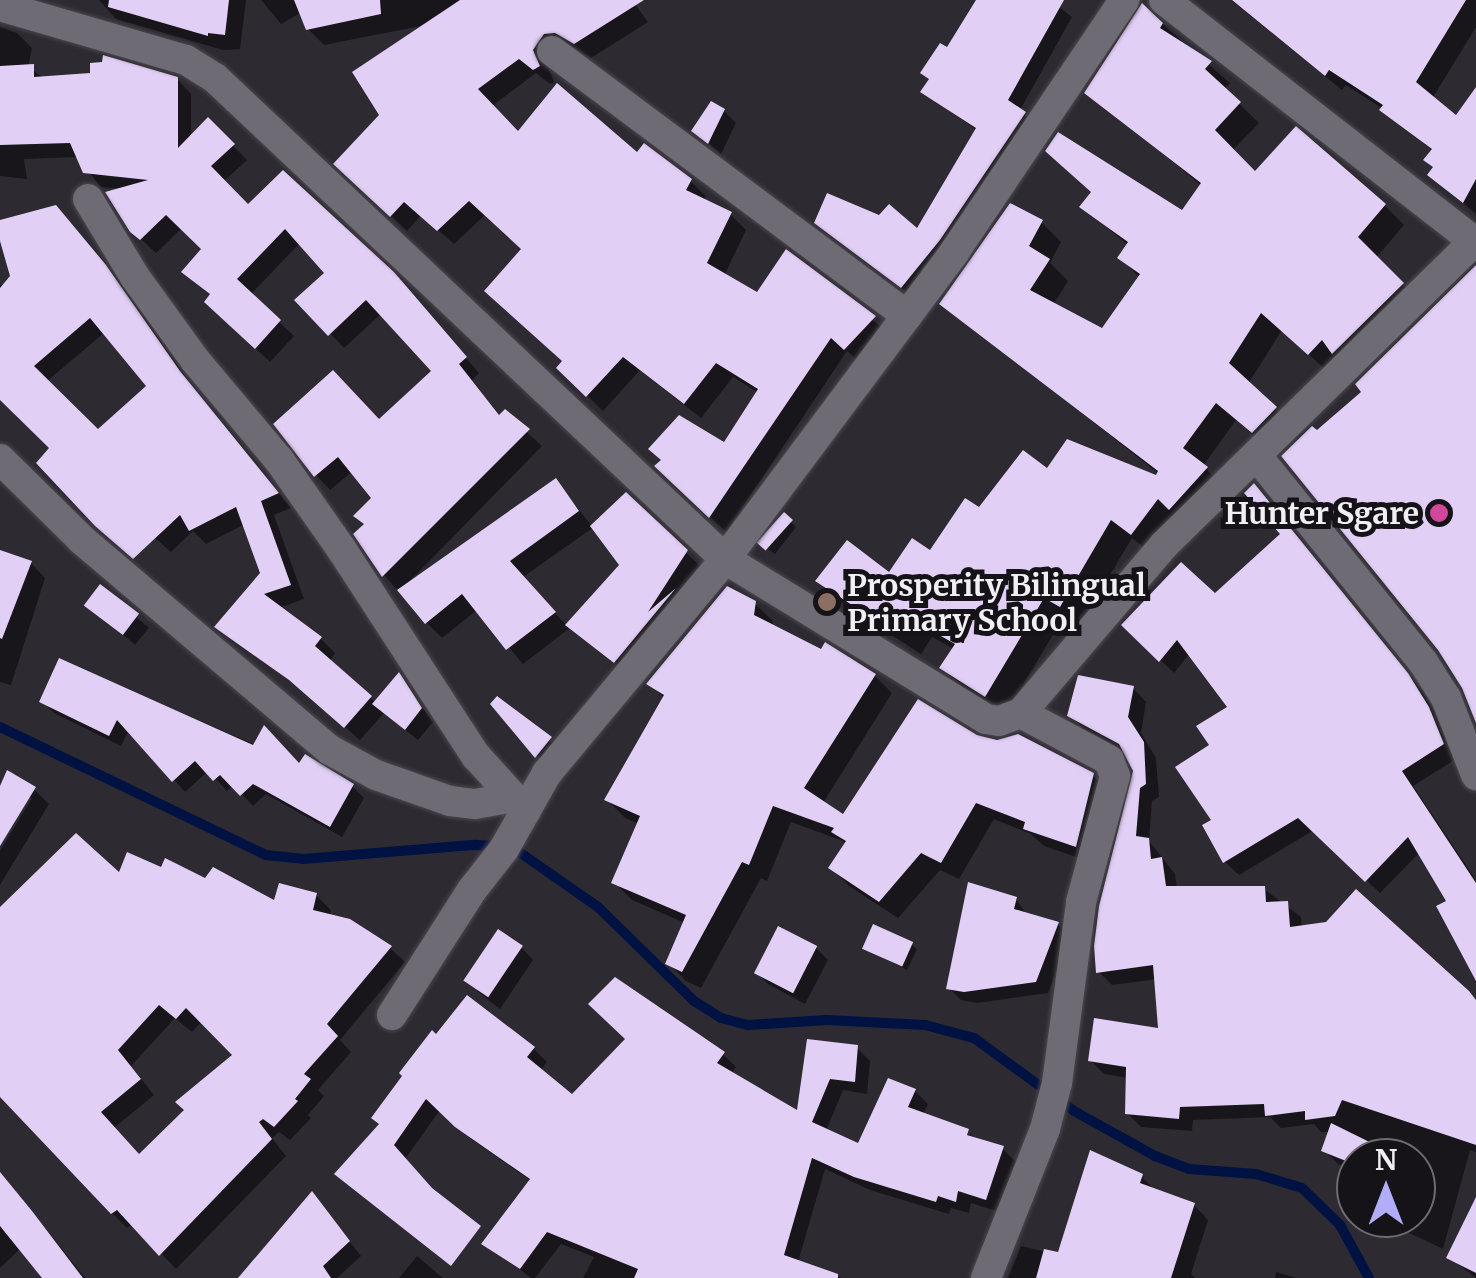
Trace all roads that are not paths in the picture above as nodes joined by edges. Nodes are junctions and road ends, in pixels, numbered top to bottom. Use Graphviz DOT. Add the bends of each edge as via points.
graph roads {
  1 [pos="1124,0"];
  2 [pos="1164,0"];
  3 [pos="0,6"];
  4 [pos="58,10"];
  5 [pos="552,51"];
  6 [pos="88,199"];
  7 [pos="1475,240"];
  8 [pos="906,316"];
  9 [pos="1256,455"];
  10 [pos="0,459"];
  11 [pos="725,558"];
  12 [pos="1021,713"];
  13 [pos="1476,775"];
  14 [pos="519,804"];
  15 [pos="392,1015"];
  16 [pos="986,1278"];
  1 -- 8 [label="street"];
  2 -- 7 [label="street"];
  3 -- 4 [label="street"];
  4 -- 11 [label="street" via="186,60 240,96"];
  5 -- 8 [label="street"];
  6 -- 14 [label="street" via="135,277 279,460 476,756"];
  7 -- 9 [label="street"];
  8 -- 11 [label="street"];
  9 -- 12 [label="street" via="1164,545"];
  9 -- 13 [label="street" via="1423,662 1446,698"];
  10 -- 14 [label="street" via="82,540 330,750 376,775 450,801"];
  11 -- 12 [label="street" via="986,719"];
  11 -- 14 [label="street"];
  12 -- 16 [label="street" via="1108,760 1115,776 1081,902 1053,1098"];
  14 -- 15 [label="street" via="504,848"];
}
